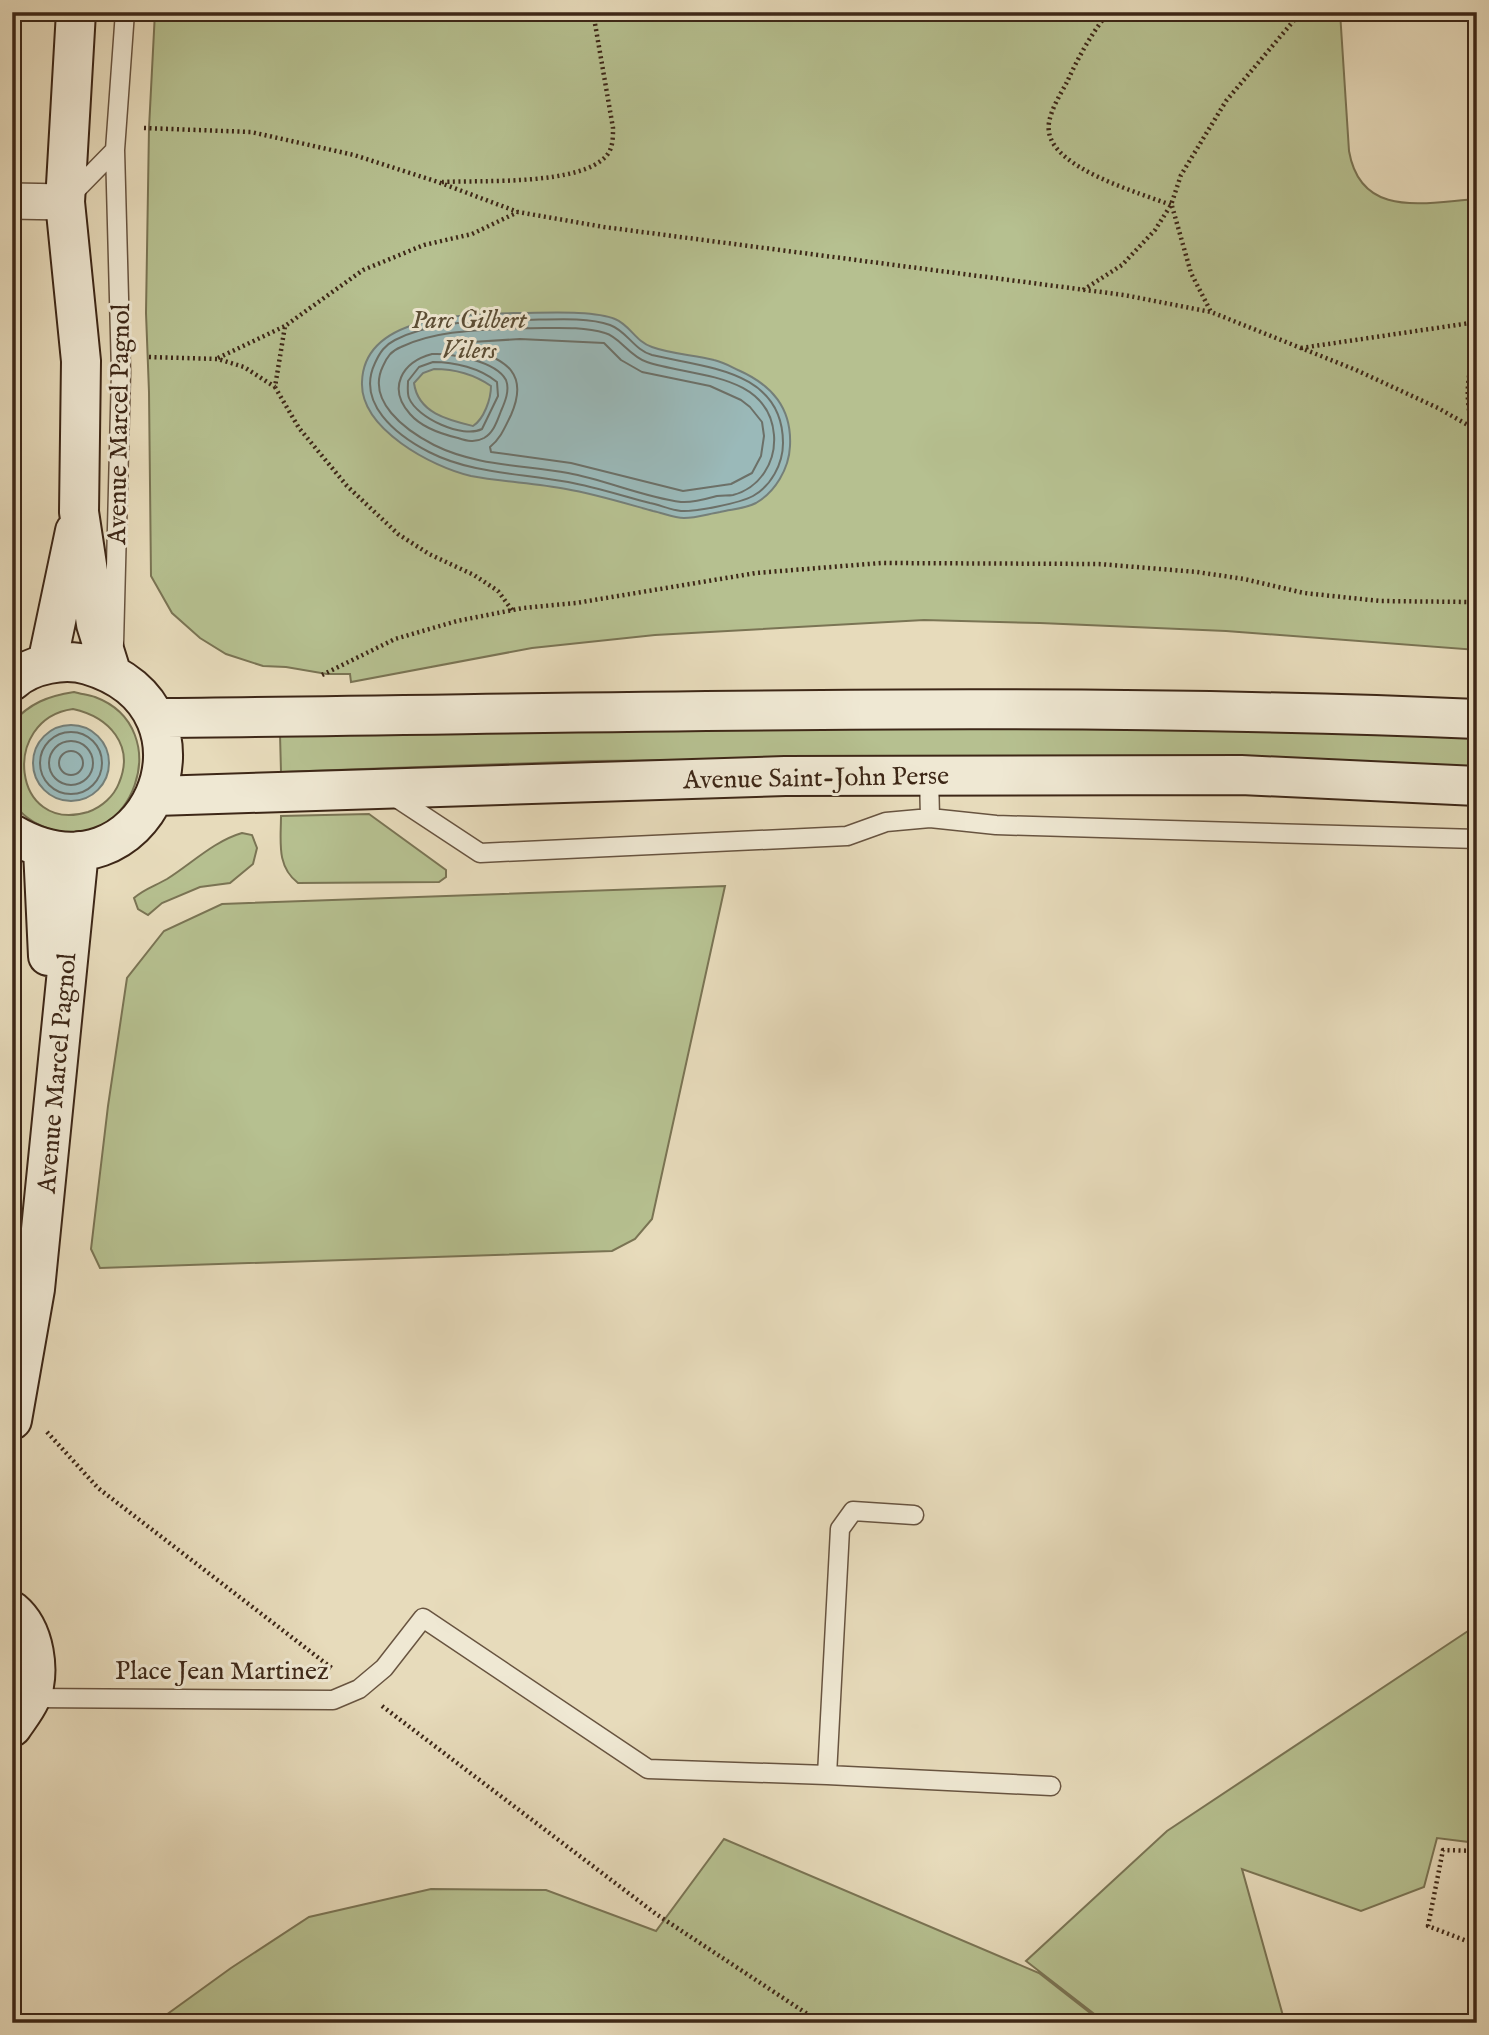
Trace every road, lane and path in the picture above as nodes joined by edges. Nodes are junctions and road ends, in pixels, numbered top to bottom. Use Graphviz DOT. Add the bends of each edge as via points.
graph roads {
  1 [pos="76,12"];
  2 [pos="125,12"];
  3 [pos="593,12"];
  4 [pos="1109,12"];
  5 [pos="1301,12"];
  6 [pos="139,127"];
  7 [pos="115,150"];
  8 [pos="438,182"];
  9 [pos="12,201"];
  10 [pos="65,202"];
  11 [pos="1171,205"];
  12 [pos="518,212"];
  13 [pos="1082,290"];
  14 [pos="1211,312"];
  15 [pos="1477,322"];
  16 [pos="285,326"];
  17 [pos="1301,348"];
  18 [pos="1477,349"];
  19 [pos="138,356"];
  20 [pos="218,359"];
  21 [pos="275,387"];
  22 [pos="1475,430"];
  23 [pos="79,512"];
  24 [pos="1477,595"];
  25 [pos="512,610"];
  26 [pos="47,664"];
  27 [pos="111,672"];
  28 [pos="314,676"];
  29 [pos="12,681"];
  30 [pos="156,719"];
  31 [pos="1477,719"];
  32 [pos="929,775"];
  33 [pos="1477,786"];
  34 [pos="381,788"];
  35 [pos="156,796"];
  36 [pos="930,818"];
  37 [pos="1477,839"];
  38 [pos="45,845"];
  39 [pos="12,1267"];
  40 [pos="27,1423"];
  41 [pos="914,1515"];
  42 [pos="12,1611"];
  43 [pos="359,1689"];
  44 [pos="21,1712"];
  45 [pos="827,1775"];
  46 [pos="1051,1786"];
  47 [pos="1477,1851"];
  48 [pos="1477,1945"];
  49 [pos="806,2013"];
  50 [pos="806,2023"];
  51 [pos="821,2023"];
  1 -- 10 [label="main road, Avenue Marcel Pagnol"];
  2 -- 7 [label="lane, Avenue Marcel Pagnol"];
  3 -- 8 [label="path" via="613,128 608,154 577,172 552,177"];
  4 -- 11 [label="path" via="1060,94 1049,133 1055,147 1070,161"];
  5 -- 11 [label="path" via="1226,101 1181,175"];
  6 -- 8 [label="path" via="251,132 354,155"];
  7 -- 10 [label="lane"];
  7 -- 27 [label="lane, Avenue Marcel Pagnol" via="121,372"];
  8 -- 12 [label="path"];
  9 -- 10 [label="street"];
  10 -- 23 [label="main road, Avenue Marcel Pagnol" via="81,361"];
  11 -- 13 [label="path" via="1138,251"];
  11 -- 14 [label="path" via="1192,273"];
  12 -- 13 [label="path"];
  12 -- 16 [label="path" via="472,234 424,245 363,270"];
  13 -- 14 [label="path"];
  14 -- 17 [label="path"];
  15 -- 17 [label="path"];
  16 -- 20 [label="path"];
  16 -- 21 [label="path"];
  17 -- 22 [label="path" via="1438,408"];
  18 -- 22 [label="path" via="1468,387 1468,411"];
  19 -- 20 [label="path"];
  20 -- 21 [label="path" via="244,367"];
  21 -- 25 [label="path" via="299,428 347,486 398,534 498,590"];
  23 -- 26 [label="main road, Avenue Marcel Pagnol"];
  23 -- 27 [label="main road, Avenue Marcel Pagnol" via="96,624"];
  24 -- 25 [label="path" via="1471,602 1380,601 1304,593 1197,572 1099,564 881,563 756,573"];
  25 -- 28 [label="path" via="395,639 327,674"];
  26 -- 27 [label="main road" via="80,663"];
  26 -- 29 [label="main road"];
  27 -- 30 [label="main road" via="138,691"];
  30 -- 31 [label="main road" via="837,710 1344,713"];
  30 -- 35 [label="main road" via="164,750"];
  32 -- 33 [label="main road, Avenue Saint-John Perse" via="1241,775"];
  32 -- 34 [label="main road, Avenue Saint-John Perse"];
  32 -- 36 [label="lane"];
  34 -- 35 [label="main road, Avenue Saint-John Perse"];
  34 -- 36 [label="lane" via="480,853 847,836 886,822"];
  35 -- 38 [label="main road" via="130,831 103,846"];
  36 -- 37 [label="lane" via="996,825"];
  38 -- 39 [label="main road, Avenue Marcel Pagnol" via="48,1000"];
  38 -- 40 [label="main road, Avenue Marcel Pagnol" via="70,922"];
  40 -- 43 [label="path" via="99,1488"];
  41 -- 45 [label="lane" via="852,1511 841,1529"];
  42 -- 44 [label="main road" via="31,1641 36,1670"];
  43 -- 44 [label="lane, Place Jean Martinez" via="333,1700"];
  43 -- 45 [label="lane, Place Jean Martinez" via="384,1668 423,1618 648,1769"];
  43 -- 49 [label="path" via="656,1914"];
  45 -- 46 [label="lane"];
  47 -- 48 [label="path" via="1443,1850 1428,1926"];
  49 -- 50 [label="path"];
  49 -- 51 [label="path"];
}
